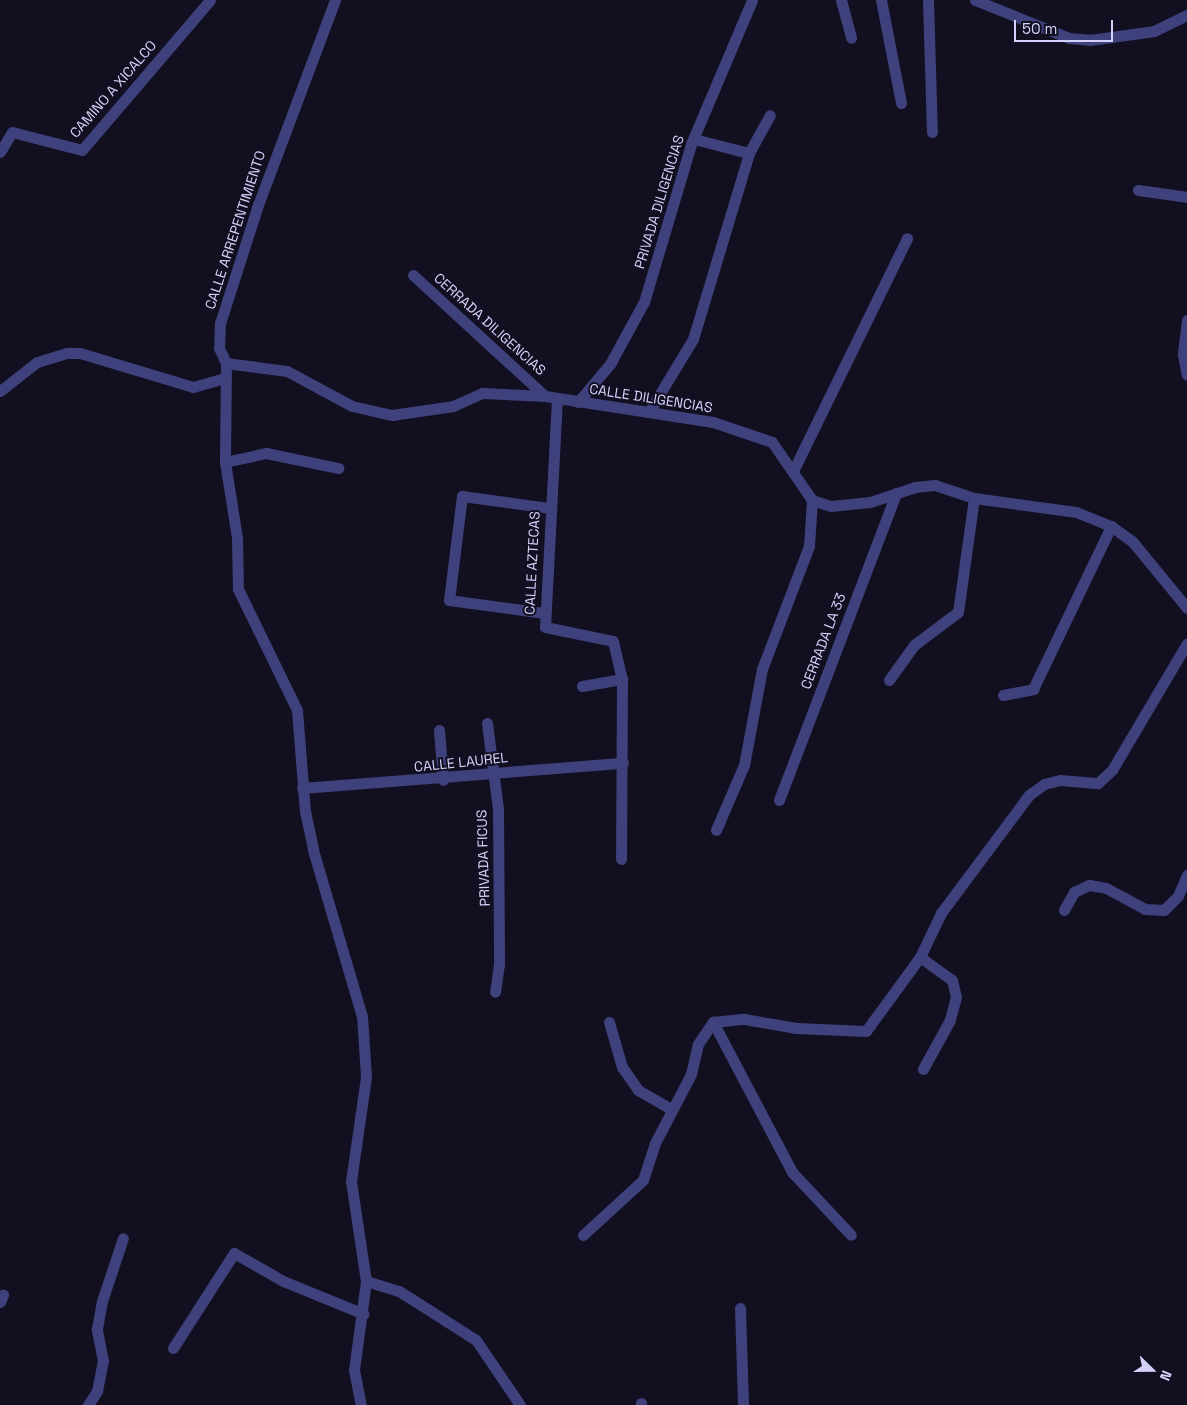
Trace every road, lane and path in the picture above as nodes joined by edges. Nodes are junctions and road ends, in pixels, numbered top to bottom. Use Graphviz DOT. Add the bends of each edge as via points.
graph roads {
  1 [pos="210,0"];
  2 [pos="335,0"];
  3 [pos="752,0"];
  4 [pos="841,0"];
  5 [pos="881,0"];
  6 [pos="928,0"];
  7 [pos="976,0"];
  8 [pos="1187,15"];
  9 [pos="850,38"];
  10 [pos="901,103"];
  11 [pos="770,115"];
  12 [pos="932,132"];
  13 [pos="694,139"];
  14 [pos="0,152"];
  15 [pos="749,153"];
  16 [pos="1138,190"];
  17 [pos="1187,198"];
  18 [pos="907,238"];
  19 [pos="413,275"];
  20 [pos="1187,320"];
  21 [pos="226,363"];
  22 [pos="1187,375"];
  23 [pos="224,378"];
  24 [pos="0,391"];
  25 [pos="545,396"];
  26 [pos="557,398"];
  27 [pos="578,402"];
  28 [pos="650,410"];
  29 [pos="225,462"];
  30 [pos="338,468"];
  31 [pos="794,469"];
  32 [pos="896,493"];
  33 [pos="974,498"];
  34 [pos="812,500"];
  35 [pos="550,508"];
  36 [pos="1111,526"];
  37 [pos="1187,608"];
  38 [pos="544,613"];
  39 [pos="1187,643"];
  40 [pos="622,679"];
  41 [pos="889,680"];
  42 [pos="582,686"];
  43 [pos="1003,695"];
  44 [pos="487,723"];
  45 [pos="439,730"];
  46 [pos="623,762"];
  47 [pos="491,775"];
  48 [pos="444,780"];
  49 [pos="302,788"];
  50 [pos="779,800"];
  51 [pos="716,830"];
  52 [pos="621,859"];
  53 [pos="1187,875"];
  54 [pos="1064,910"];
  55 [pos="920,957"];
  56 [pos="495,992"];
  57 [pos="609,1022"];
  58 [pos="713,1022"];
  59 [pos="923,1069"];
  60 [pos="672,1110"];
  61 [pos="584,1235"];
  62 [pos="850,1235"];
  63 [pos="123,1238"];
  64 [pos="366,1281"];
  65 [pos="740,1308"];
  66 [pos="364,1314"];
  67 [pos="173,1348"];
  68 [pos="88,1405"];
  69 [pos="361,1405"];
  70 [pos="520,1405"];
  71 [pos="743,1405"];
  1 -- 14 [label="street, CAMINO A XICALCO" via="82,150 12,132"];
  2 -- 21 [label="street, CALLE ARREPENTIMIENTO" via="272,166 220,323 219,348"];
  3 -- 13 [label="street, PRIVADA DILIGENCIAS"];
  4 -- 9 [label="street"];
  5 -- 10 [label="street"];
  6 -- 12 [label="street"];
  7 -- 8 [label="street" via="1069,38 1090,40 1154,31"];
  11 -- 15 [label="street"];
  13 -- 15 [label="street"];
  13 -- 27 [label="street, PRIVADA DILIGENCIAS" via="644,302 610,364"];
  15 -- 28 [label="street" via="693,339"];
  16 -- 17 [label="street"];
  18 -- 31 [label="street"];
  19 -- 25 [label="street, CERRADA DILIGENCIAS"];
  20 -- 22 [label="street" via="1183,356"];
  21 -- 23 [label="street, CALLE ARREPENTIMIENTO"];
  21 -- 25 [label="street, CALLE DILIGENCIAS" via="287,371 352,406 392,415 453,406 482,393"];
  23 -- 24 [label="street" via="193,386 80,353 67,353 37,362"];
  23 -- 29 [label="street, CALLE ARREPENTIMIENTO"];
  25 -- 26 [label="street, CALLE DILIGENCIAS"];
  26 -- 27 [label="street, CALLE DILIGENCIAS"];
  26 -- 35 [label="street, CALLE AZTECAS"];
  27 -- 28 [label="street, CALLE DILIGENCIAS"];
  28 -- 31 [label="street, CALLE DILIGENCIAS" via="744,431 772,442"];
  29 -- 30 [label="street" via="266,453"];
  29 -- 49 [label="street, CALLE ARREPENTIMIENTO" via="238,538 238,589 297,710"];
  31 -- 34 [label="street, CALLE DILIGENCIAS"];
  32 -- 33 [label="street" via="935,485"];
  32 -- 34 [label="street" via="848,506"];
  32 -- 50 [label="street, CERRADA LA 33"];
  33 -- 36 [label="street" via="1040,504"];
  33 -- 41 [label="street" via="958,612 914,644"];
  34 -- 51 [label="street" via="809,546 762,669 744,765"];
  35 -- 38 [label="street, CALLE AZTECAS"];
  35 -- 38 [label="street" via="462,496 449,600"];
  36 -- 37 [label="street" via="1132,541"];
  36 -- 43 [label="street" via="1033,689"];
  38 -- 40 [label="street, CALLE AZTECAS" via="545,627 613,641"];
  39 -- 55 [label="street" via="1112,770 1098,782 1060,780 1044,784 1029,795 941,913"];
  40 -- 42 [label="street"];
  40 -- 46 [label="street, CALLE AZTECAS"];
  44 -- 47 [label="street, PRIVADA FICUS"];
  45 -- 48 [label="street"];
  46 -- 47 [label="street, CALLE LAUREL"];
  46 -- 52 [label="street, CALLE AZTECAS"];
  47 -- 48 [label="street, CALLE LAUREL"];
  47 -- 56 [label="street, PRIVADA FICUS" via="498,809 500,898"];
  48 -- 49 [label="street, CALLE LAUREL"];
  49 -- 64 [label="street, CALLE ARREPENTIMIENTO" via="323,887 362,1016 366,1077 351,1180"];
  53 -- 54 [label="street" via="1178,896 1164,910 1145,909 1106,888 1089,885 1074,892"];
  55 -- 58 [label="street" via="866,1031 796,1028 744,1019"];
  55 -- 59 [label="street" via="952,980 956,996 950,1020"];
  57 -- 60 [label="street" via="622,1067 638,1090"];
  58 -- 60 [label="street" via="698,1044 691,1074"];
  58 -- 62 [label="street" via="792,1172"];
  60 -- 61 [label="street" via="643,1180"];
  63 -- 68 [label="street" via="102,1301 97,1329 103,1361 97,1391"];
  64 -- 66 [label="street, CALLE ARREPENTIMIENTO"];
  64 -- 70 [label="street" via="399,1291 476,1340"];
  65 -- 71 [label="street"];
  66 -- 67 [label="street" via="283,1281 234,1253"];
  66 -- 69 [label="street, CALLE ARREPENTIMIENTO" via="354,1370"];
}
